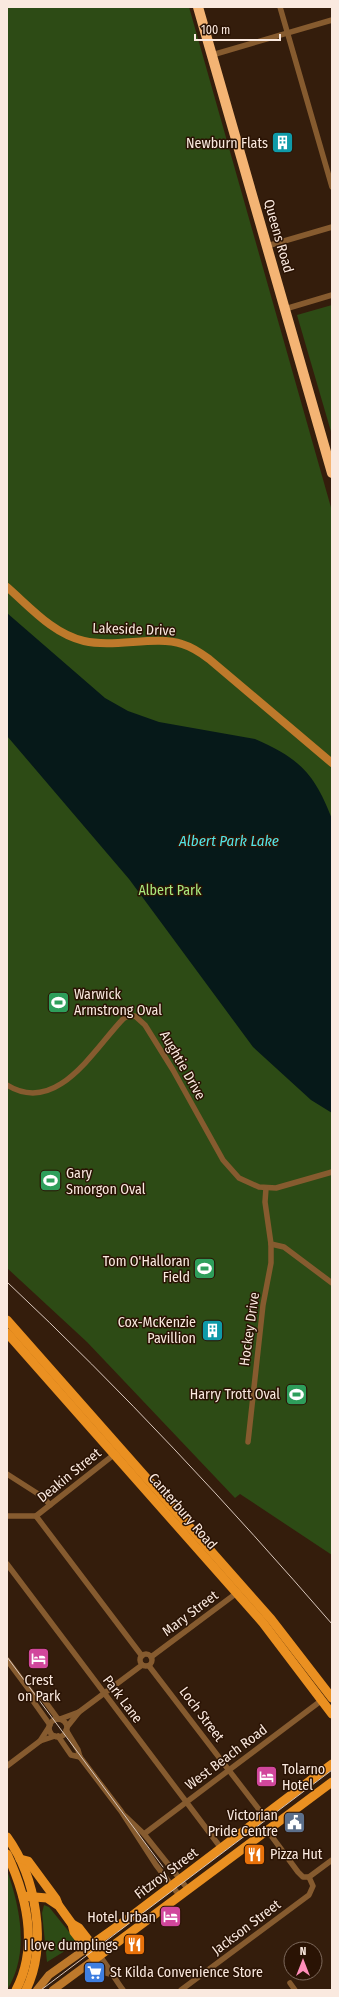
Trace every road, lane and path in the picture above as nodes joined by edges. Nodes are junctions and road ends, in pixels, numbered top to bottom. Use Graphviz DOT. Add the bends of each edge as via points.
graph roads {
  1 [pos="198,7"];
  2 [pos="280,7"];
  3 [pos="332,20"];
  4 [pos="287,33"];
  5 [pos="212,55"];
  6 [pos="332,187"];
  7 [pos="332,227"];
  8 [pos="267,246"];
  9 [pos="332,295"];
  10 [pos="285,309"];
  11 [pos="332,473"];
  12 [pos="7,587"];
  13 [pos="332,763"];
  14 [pos="7,1085"];
  15 [pos="332,1172"];
  16 [pos="266,1188"];
  17 [pos="271,1244"];
  18 [pos="332,1283"];
  19 [pos="7,1320"];
  20 [pos="7,1333"];
  21 [pos="248,1442"];
  22 [pos="118,1452"];
  23 [pos="7,1474"];
  24 [pos="50,1505"];
  25 [pos="7,1516"];
  26 [pos="36,1516"];
  27 [pos="7,1564"];
  28 [pos="240,1590"];
  29 [pos="142,1656"];
  30 [pos="152,1657"];
  31 [pos="7,1660"];
  32 [pos="142,1665"];
  33 [pos="149,1666"];
  34 [pos="33,1695"];
  35 [pos="104,1695"];
  36 [pos="332,1698"];
  37 [pos="322,1700"];
  38 [pos="79,1712"];
  39 [pos="332,1714"];
  40 [pos="59,1719"];
  41 [pos="49,1726"];
  42 [pos="66,1729"];
  43 [pos="56,1736"];
  44 [pos="40,1741"];
  45 [pos="80,1757"];
  46 [pos="332,1764"];
  47 [pos="7,1766"];
  48 [pos="229,1770"];
  49 [pos="332,1782"];
  50 [pos="186,1802"];
  51 [pos="121,1811"];
  52 [pos="264,1816"];
  53 [pos="267,1830"];
  54 [pos="144,1834"];
  55 [pos="7,1837"];
  56 [pos="221,1848"];
  57 [pos="7,1854"];
  58 [pos="20,1859"];
  59 [pos="332,1860"];
  60 [pos="309,1877"];
  61 [pos="180,1880"];
  62 [pos="172,1886"];
  63 [pos="187,1888"];
  64 [pos="50,1890"];
  65 [pos="27,1893"];
  66 [pos="179,1895"];
  67 [pos="58,1906"];
  68 [pos="90,1946"];
  69 [pos="97,1957"];
  70 [pos="290,1983"];
  71 [pos="16,1990"];
  72 [pos="26,1990"];
  73 [pos="37,1990"];
  74 [pos="53,1990"];
  75 [pos="123,1990"];
  76 [pos="181,1990"];
  77 [pos="296,1990"];
  1 -- 5 [label="highway, Queens Road"];
  2 -- 4 [label="street"];
  3 -- 4 [label="street"];
  4 -- 5 [label="street"];
  4 -- 6 [label="street"];
  5 -- 8 [label="highway, Queens Road"];
  7 -- 8 [label="street"];
  8 -- 10 [label="highway, Queens Road"];
  9 -- 10 [label="street"];
  10 -- 11 [label="highway, Queens Road"];
  12 -- 13 [label="street, Lakeside Drive" via="50,625 79,639 112,643 177,642 189,647 209,659"];
  14 -- 16 [label="street, Aughtie Drive" via="32,1093 60,1086 123,1019 135,1016 145,1025 173,1070 227,1166 244,1181"];
  15 -- 16 [label="street" via="284,1187"];
  16 -- 17 [label="street, Hockey Drive" via="265,1202"];
  17 -- 18 [label="street" via="284,1247"];
  17 -- 21 [label="street, Hockey Drive" via="271,1263 263,1305"];
  19 -- 22 [label="main road, Canterbury Road"];
  20 -- 22 [label="main road, Canterbury Road"];
  22 -- 24 [label="street, Deakin Street"];
  22 -- 28 [label="main road, Canterbury Road"];
  23 -- 24 [label="street" via="43,1497"];
  24 -- 26 [label="street, Deakin Street"];
  25 -- 26 [label="street, Deakin Street"];
  26 -- 29 [label="street"];
  27 -- 35 [label="street, Park Lane"];
  28 -- 30 [label="street, Mary Street"];
  28 -- 36 [label="main road, Canterbury Road" via="271,1619"];
  28 -- 37 [label="main road, Canterbury Road"];
  29 -- 30 [label="street" via="148,1654"];
  29 -- 32 [label="street"];
  30 -- 33 [label="street"];
  31 -- 34 [label="street"];
  32 -- 33 [label="street"];
  32 -- 35 [label="street"];
  33 -- 48 [label="street, Loch Street"];
  34 -- 40 [label="street" via="42,1697"];
  34 -- 41 [label="street" via="33,1701"];
  35 -- 38 [label="street"];
  35 -- 50 [label="street, Park Lane"];
  37 -- 39 [label="main road, Canterbury Road"];
  37 -- 48 [label="street, West Beach Road"];
  38 -- 40 [label="street"];
  38 -- 42 [label="street"];
  40 -- 41 [label="street"];
  40 -- 42 [label="street" via="65,1722"];
  41 -- 43 [label="street" via="50,1732"];
  41 -- 44 [label="street"];
  42 -- 43 [label="street" via="63,1735"];
  42 -- 45 [label="street"];
  43 -- 44 [label="street"];
  43 -- 45 [label="street" via="71,1755"];
  44 -- 47 [label="street"];
  45 -- 51 [label="street"];
  46 -- 52 [label="main road, Fitzroy Street"];
  48 -- 50 [label="street, West Beach Road"];
  48 -- 52 [label="street, Loch Street"];
  49 -- 53 [label="main road, Fitzroy Street"];
  50 -- 54 [label="street, West Beach Road"];
  50 -- 56 [label="street, Park Lane"];
  51 -- 54 [label="street"];
  51 -- 62 [label="street" via="145,1851"];
  52 -- 56 [label="main road, Fitzroy Street"];
  53 -- 60 [label="street" via="298,1872 303,1877"];
  53 -- 63 [label="main road, Fitzroy Street"];
  54 -- 61 [label="street"];
  55 -- 58 [label="main road"];
  56 -- 61 [label="main road, Fitzroy Street"];
  57 -- 65 [label="main road"];
  58 -- 64 [label="main road" via="28,1861"];
  58 -- 65 [label="main road"];
  59 -- 60 [label="street"];
  60 -- 76 [label="street, Jackson Street" via="313,1886 309,1895"];
  61 -- 62 [label="main road, Fitzroy Street"];
  61 -- 63 [label="street"];
  62 -- 66 [label="street"];
  62 -- 68 [label="main road, Fitzroy Street"];
  63 -- 66 [label="main road, Fitzroy Street"];
  64 -- 65 [label="main road" via="42,1886"];
  64 -- 67 [label="main road"];
  65 -- 67 [label="main road" via="47,1898"];
  65 -- 71 [label="main road" via="28,1953 24,1972"];
  65 -- 72 [label="main road" via="36,1922 37,1952"];
  66 -- 69 [label="main road, Fitzroy Street"];
  67 -- 68 [label="main road" via="72,1924 74,1932"];
  68 -- 69 [label="main road"];
  68 -- 73 [label="street, Fitzroy Street" via="49,1975"];
  69 -- 74 [label="street, Fitzroy Street"];
  69 -- 75 [label="street" via="110,1970 110,1974"];
  70 -- 77 [label="street"];
}
